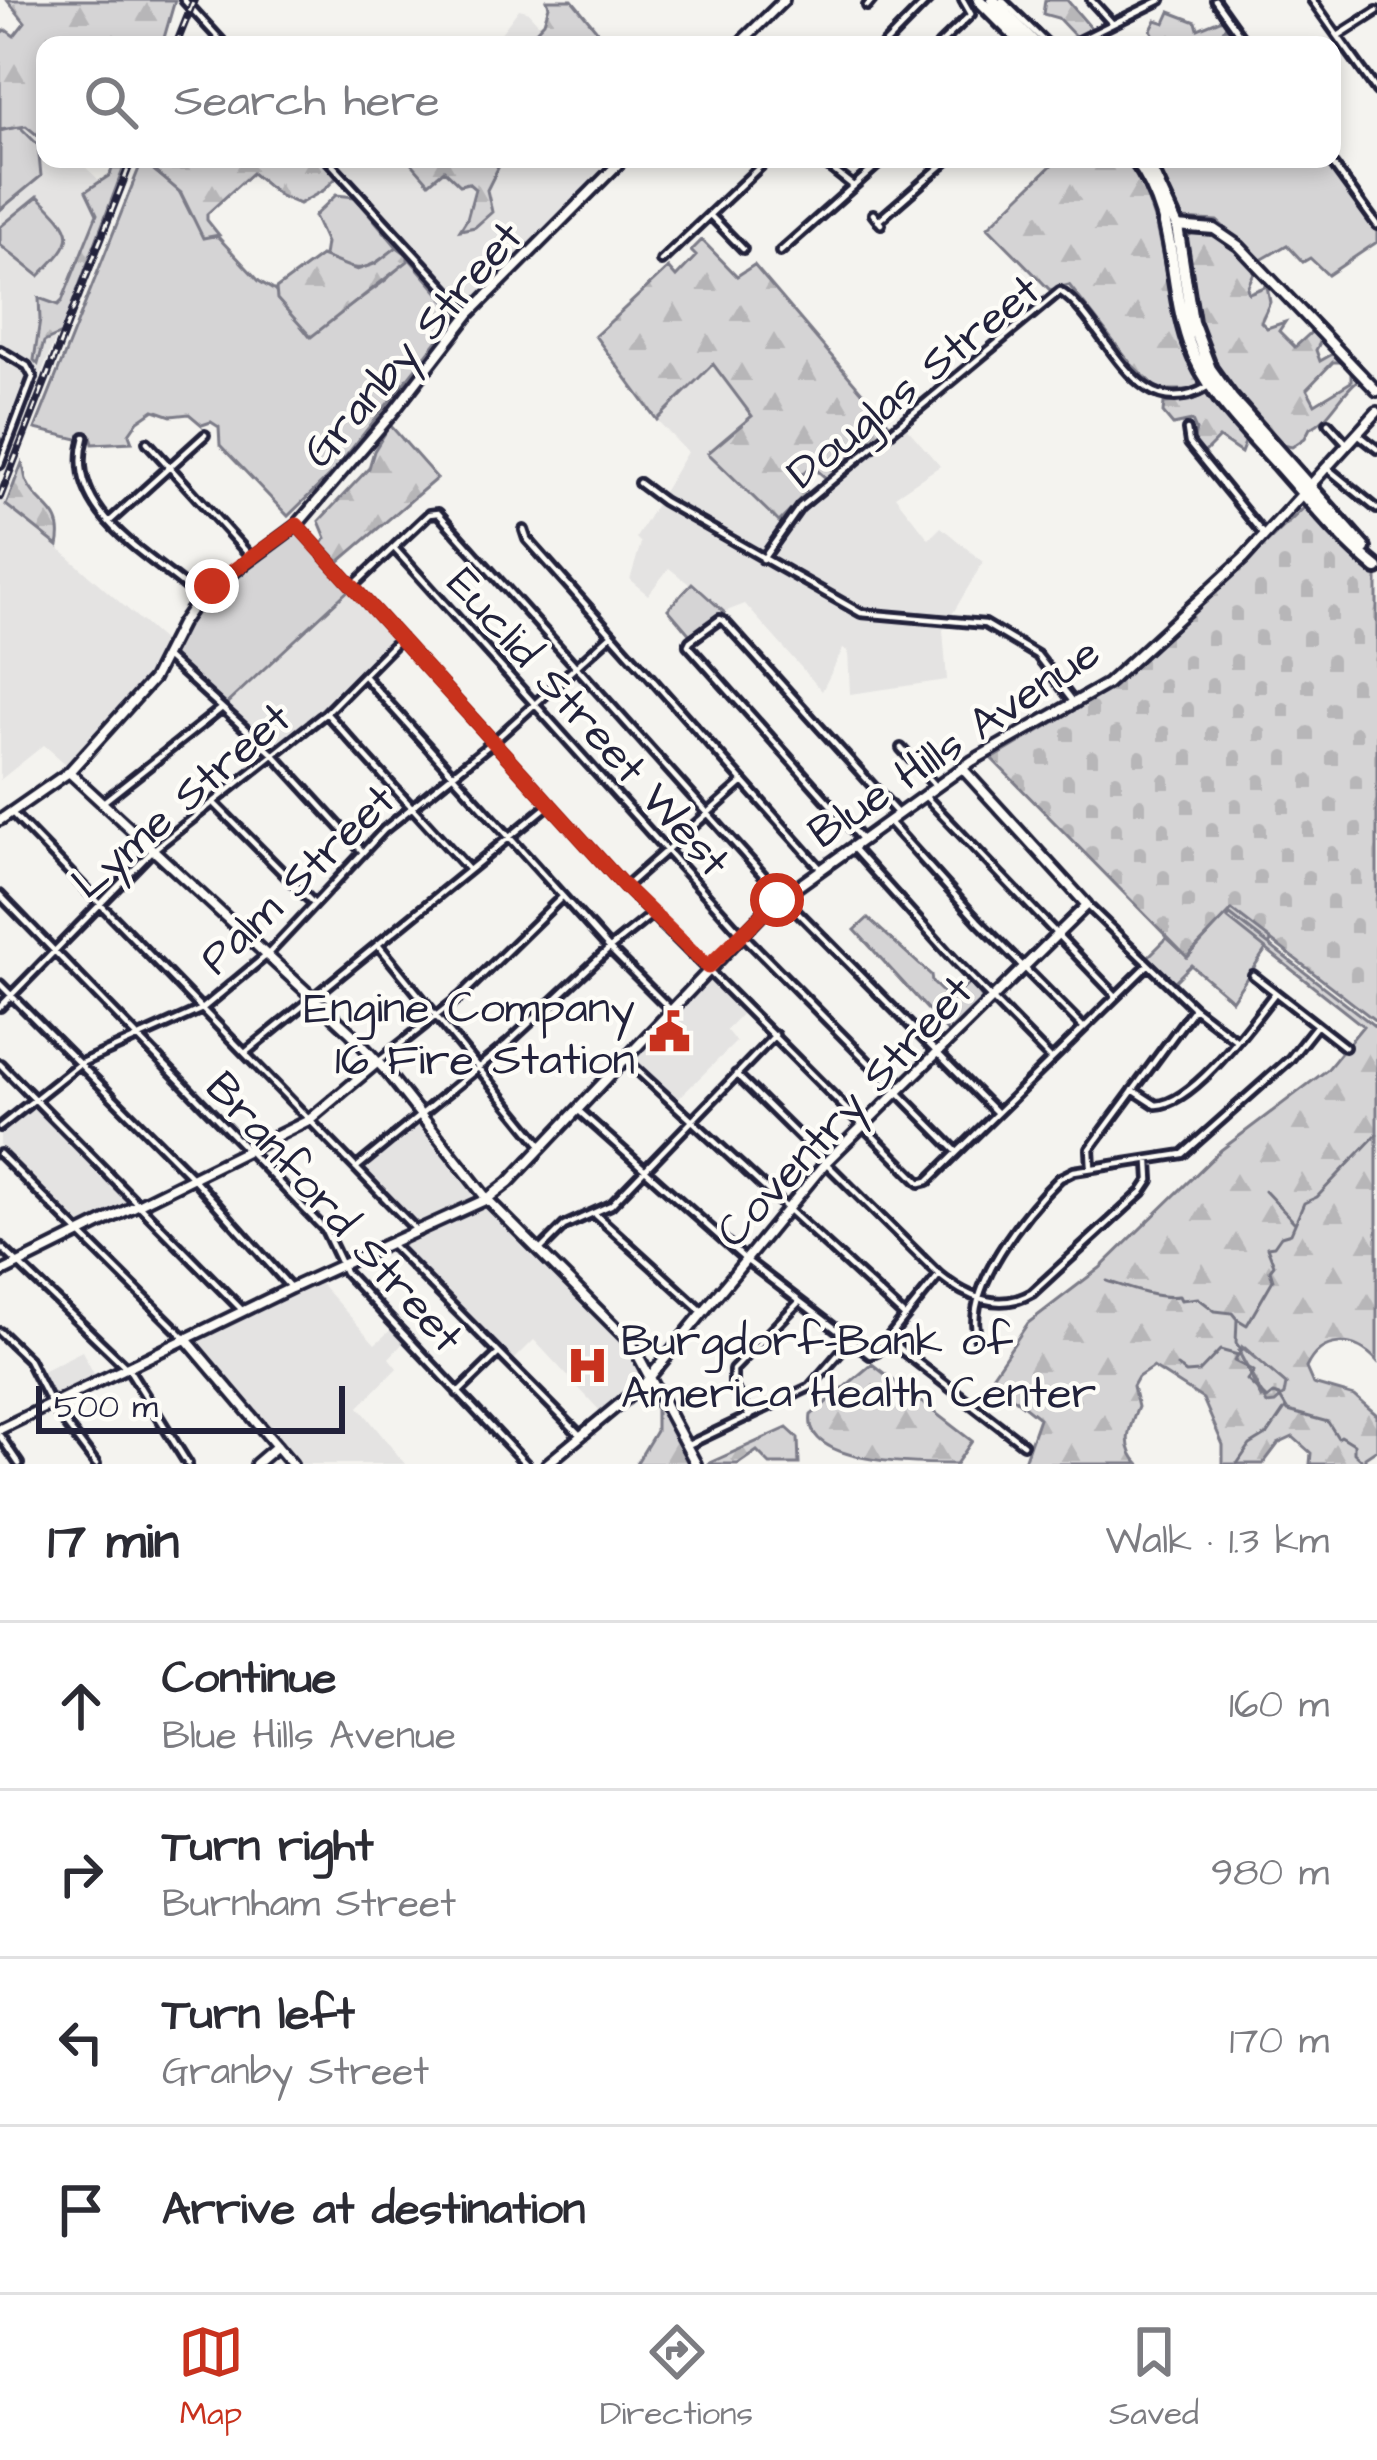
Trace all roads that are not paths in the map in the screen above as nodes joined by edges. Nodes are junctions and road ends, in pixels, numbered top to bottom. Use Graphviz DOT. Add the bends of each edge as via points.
graph roads {
  1 [pos="184,0"];
  2 [pos="784,0"];
  3 [pos="928,0"];
  4 [pos="963,0"];
  5 [pos="980,0"];
  6 [pos="998,0"];
  7 [pos="1091,0"];
  8 [pos="1161,0"];
  9 [pos="1215,0"];
  10 [pos="1312,0"];
  11 [pos="1377,11"];
  12 [pos="1113,24"];
  13 [pos="218,36"];
  14 [pos="747,36"];
  15 [pos="893,36"];
  16 [pos="948,36"];
  17 [pos="1012,36"];
  18 [pos="1029,36"];
  19 [pos="1038,36"];
  20 [pos="1088,36"];
  21 [pos="1241,36"];
  22 [pos="1338,36"];
  23 [pos="1341,40"];
  24 [pos="1377,91"];
  25 [pos="338,168"];
  26 [pos="614,168"];
  27 [pos="758,168"];
  28 [pos="831,168"];
  29 [pos="874,168"];
  30 [pos="939,168"];
  31 [pos="1147,168"];
  32 [pos="1336,168"];
  33 [pos="854,186"];
  34 [pos="872,214"];
  35 [pos="711,216"];
  36 [pos="1377,225"];
  37 [pos="1173,227"];
  38 [pos="738,247"];
  39 [pos="780,252"];
  40 [pos="661,261"];
  41 [pos="469,314"];
  42 [pos="0,350"];
  43 [pos="1213,382"];
  44 [pos="1377,391"];
  45 [pos="1377,412"];
  46 [pos="1328,423"];
  47 [pos="1187,430"];
  48 [pos="1358,434"];
  49 [pos="205,435"];
  50 [pos="85,437"];
  51 [pos="147,442"];
  52 [pos="1348,445"];
  53 [pos="1377,449"];
  54 [pos="0,464"];
  55 [pos="170,467"];
  56 [pos="1327,468"];
  57 [pos="639,484"];
  58 [pos="1306,491"];
  59 [pos="1377,509"];
  60 [pos="109,522"];
  61 [pos="297,525"];
  62 [pos="524,530"];
  63 [pos="1265,536"];
  64 [pos="394,548"];
  65 [pos="252,558"];
  66 [pos="763,559"];
  67 [pos="1377,565"];
  68 [pos="353,586"];
  69 [pos="199,598"];
  70 [pos="611,635"];
  71 [pos="400,638"];
  72 [pos="166,657"];
  73 [pos="577,666"];
  74 [pos="364,675"];
  75 [pos="535,704"];
  76 [pos="1076,704"];
  77 [pos="223,708"];
  78 [pos="326,713"];
  79 [pos="494,741"];
  80 [pos="901,748"];
  81 [pos="274,755"];
  82 [pos="962,768"];
  83 [pos="68,772"];
  84 [pos="452,774"];
  85 [pos="742,783"];
  86 [pos="936,787"];
  87 [pos="924,795"];
  88 [pos="102,803"];
  89 [pos="214,803"];
  90 [pos="550,804"];
  91 [pos="412,807"];
  92 [pos="11,812"];
  93 [pos="709,813"];
  94 [pos="898,814"];
  95 [pos="0,820"];
  96 [pos="888,821"];
  97 [pos="509,836"];
  98 [pos="862,840"];
  99 [pos="852,847"];
  100 [pos="153,850"];
  101 [pos="667,851"];
  102 [pos="363,852"];
  103 [pos="468,869"];
  104 [pos="821,869"];
  105 [pos="625,887"];
  106 [pos="0,895"];
  107 [pos="782,896"];
  108 [pos="563,897"];
  109 [pos="100,904"];
  110 [pos="314,904"];
  111 [pos="1087,904"];
  112 [pos="652,914"];
  113 [pos="741,934"];
  114 [pos="1055,936"];
  115 [pos="377,944"];
  116 [pos="610,948"];
  117 [pos="54,951"];
  118 [pos="267,955"];
  119 [pos="1148,965"];
  120 [pos="708,967"];
  121 [pos="1023,967"];
  122 [pos="1253,975"];
  123 [pos="0,984"];
  124 [pos="1275,993"];
  125 [pos="12,996"];
  126 [pos="1116,996"];
  127 [pos="312,997"];
  128 [pos="991,999"];
  129 [pos="0,1007"];
  130 [pos="669,1008"];
  131 [pos="1194,1008"];
  132 [pos="202,1009"];
  133 [pos="437,1017"];
  134 [pos="1317,1025"];
  135 [pos="1083,1028"];
  136 [pos="775,1035"];
  137 [pos="138,1037"];
  138 [pos="1237,1041"];
  139 [pos="1345,1047"];
  140 [pos="245,1053"];
  141 [pos="937,1053"];
  142 [pos="624,1058"];
  143 [pos="1051,1059"];
  144 [pos="378,1062"];
  145 [pos="0,1064"];
  146 [pos="80,1064"];
  147 [pos="478,1068"];
  148 [pos="736,1073"];
  149 [pos="1133,1090"];
  150 [pos="897,1093"];
  151 [pos="35,1099"];
  152 [pos="576,1109"];
  153 [pos="997,1113"];
  154 [pos="420,1114"];
  155 [pos="309,1120"];
  156 [pos="690,1120"];
  157 [pos="864,1125"];
  158 [pos="0,1127"];
  159 [pos="542,1146"];
  160 [pos="248,1150"];
  161 [pos="957,1152"];
  162 [pos="0,1154"];
  163 [pos="826,1162"];
  164 [pos="1149,1162"];
  165 [pos="356,1168"];
  166 [pos="1091,1168"];
  167 [pos="645,1170"];
  168 [pos="193,1178"];
  169 [pos="487,1199"];
  170 [pos="140,1204"];
  171 [pos="787,1211"];
  172 [pos="596,1215"];
  173 [pos="418,1232"];
  174 [pos="80,1234"];
  175 [pos="391,1244"];
  176 [pos="0,1246"];
  177 [pos="540,1250"];
  178 [pos="746,1260"];
  179 [pos="19,1264"];
  180 [pos="342,1265"];
  181 [pos="0,1273"];
  182 [pos="939,1275"];
  183 [pos="290,1288"];
  184 [pos="981,1298"];
  185 [pos="799,1302"];
  186 [pos="243,1311"];
  187 [pos="703,1312"];
  188 [pos="904,1316"];
  189 [pos="0,1332"];
  190 [pos="186,1339"];
  191 [pos="887,1339"];
  192 [pos="978,1340"];
  193 [pos="850,1341"];
  194 [pos="498,1354"];
  195 [pos="127,1367"];
  196 [pos="651,1377"];
  197 [pos="458,1393"];
  198 [pos="51,1404"];
  199 [pos="748,1417"];
  200 [pos="0,1433"];
  201 [pos="581,1436"];
  202 [pos="1023,1444"];
  203 [pos="277,1446"];
  204 [pos="686,1446"];
  205 [pos="19,1464"];
  206 [pos="96,1464"];
  207 [pos="188,1464"];
  208 [pos="256,1464"];
  209 [pos="292,1464"];
  210 [pos="526,1464"];
  211 [pos="548,1464"];
  212 [pos="696,1464"];
  1 -- 13 [label="street"];
  2 -- 14 [label="main road"];
  3 -- 15 [label="street"];
  4 -- 16 [label="street" via="971,14"];
  5 -- 17 [label="main road"];
  6 -- 18 [label="main road"];
  6 -- 19 [label="street"];
  7 -- 12 [label="street"];
  8 -- 12 [label="street"];
  9 -- 21 [label="street"];
  10 -- 22 [label="street"];
  11 -- 22 [label="street"];
  12 -- 20 [label="street"];
  23 -- 24 [label="street"];
  25 -- 41 [label="street"];
  26 -- 41 [label="main road, Granby Street"];
  27 -- 35 [label="street"];
  28 -- 33 [label="street"];
  29 -- 33 [label="street"];
  30 -- 34 [label="street" via="880,222"];
  31 -- 37 [label="main road"];
  32 -- 36 [label="street"];
  33 -- 39 [label="street"];
  35 -- 38 [label="street"];
  35 -- 40 [label="street"];
  37 -- 43 [label="main road" via="1186,334"];
  37 -- 44 [label="main road" via="1214,229 1238,246"];
  41 -- 61 [label="main road, Granby Street"];
  42 -- 54 [label="street" via="33,377"];
  43 -- 58 [label="main road"];
  43 -- 66 [label="street, Douglas Street" via="1176,399 1146,390 1060,291 800,507"];
  45 -- 48 [label="main road, Blue Hills Avenue"];
  46 -- 52 [label="street"];
  47 -- 63 [label="street" via="1189,443"];
  48 -- 52 [label="main road, Blue Hills Avenue"];
  48 -- 53 [label="street"];
  49 -- 55 [label="street"];
  50 -- 60 [label="street" via="83,486"];
  51 -- 55 [label="street"];
  52 -- 56 [label="main road, Blue Hills Avenue"];
  55 -- 60 [label="street"];
  55 -- 65 [label="street"];
  56 -- 58 [label="main road, Blue Hills Avenue"];
  56 -- 59 [label="street"];
  57 -- 66 [label="street"];
  58 -- 63 [label="main road, Blue Hills Avenue"];
  58 -- 67 [label="main road"];
  60 -- 69 [label="street"];
  61 -- 65 [label="main road, Granby Street"];
  61 -- 68 [label="street"];
  62 -- 70 [label="street"];
  63 -- 76 [label="main road, Blue Hills Avenue" via="1118,675"];
  64 -- 68 [label="street"];
  64 -- 73 [label="street" via="434,511"];
  64 -- 75 [label="street, Euclid Street West"];
  65 -- 69 [label="main road, Granby Street"];
  66 -- 76 [label="street" via="861,613 985,624 1037,655"];
  68 -- 71 [label="street"];
  69 -- 72 [label="main road, Granby Street"];
  70 -- 73 [label="street, Palm Street"];
  70 -- 85 [label="street"];
  71 -- 74 [label="street, Lyme Street"];
  71 -- 79 [label="street"];
  72 -- 77 [label="street"];
  72 -- 83 [label="main road, Granby Street"];
  73 -- 75 [label="street, Palm Street"];
  73 -- 93 [label="street"];
  74 -- 78 [label="street, Lyme Street"];
  74 -- 84 [label="street"];
  75 -- 79 [label="street, Palm Street"];
  75 -- 101 [label="street, Euclid Street West"];
  76 -- 82 [label="main road, Blue Hills Avenue"];
  77 -- 81 [label="street"];
  77 -- 88 [label="street"];
  78 -- 81 [label="street, Lyme Street"];
  78 -- 91 [label="street"];
  79 -- 84 [label="street, Palm Street"];
  79 -- 90 [label="street"];
  80 -- 86 [label="street"];
  81 -- 89 [label="street, Lyme Street"];
  81 -- 102 [label="street"];
  82 -- 86 [label="main road, Blue Hills Avenue"];
  82 -- 111 [label="main road"];
  83 -- 88 [label="main road"];
  83 -- 92 [label="main road, Granby Street"];
  84 -- 91 [label="street, Palm Street"];
  84 -- 97 [label="street"];
  85 -- 93 [label="street"];
  85 -- 104 [label="street"];
  86 -- 87 [label="main road, Blue Hills Avenue"];
  87 -- 94 [label="main road, Blue Hills Avenue"];
  87 -- 114 [label="street"];
  88 -- 100 [label="main road"];
  89 -- 100 [label="street, Lyme Street"];
  89 -- 110 [label="street"];
  90 -- 97 [label="street"];
  90 -- 105 [label="street"];
  91 -- 102 [label="street, Palm Street"];
  91 -- 103 [label="street"];
  92 -- 95 [label="main road, Granby Street"];
  92 -- 109 [label="street"];
  93 -- 101 [label="street"];
  93 -- 107 [label="street"];
  94 -- 96 [label="main road, Blue Hills Avenue"];
  94 -- 98 [label="street" via="720,619 688,645"];
  96 -- 98 [label="main road, Blue Hills Avenue"];
  96 -- 121 [label="street"];
  97 -- 103 [label="street"];
  97 -- 108 [label="street"];
  98 -- 99 [label="main road, Blue Hills Avenue"];
  99 -- 104 [label="main road, Blue Hills Avenue"];
  99 -- 128 [label="street"];
  100 -- 109 [label="street, Lyme Street"];
  100 -- 118 [label="main road"];
  101 -- 105 [label="street"];
  101 -- 113 [label="street, Euclid Street West"];
  102 -- 110 [label="street, Palm Street"];
  103 -- 115 [label="street"];
  104 -- 107 [label="main road, Blue Hills Avenue"];
  105 -- 112 [label="street"];
  106 -- 117 [label="street, Branford Street"];
  107 -- 113 [label="main road, Blue Hills Avenue"];
  107 -- 141 [label="street"];
  108 -- 116 [label="street"];
  108 -- 133 [label="street"];
  109 -- 117 [label="street, Lyme Street"];
  109 -- 132 [label="street"];
  110 -- 118 [label="street, Palm Street"];
  111 -- 114 [label="main road, Coventry Street"];
  111 -- 119 [label="street"];
  112 -- 116 [label="street"];
  112 -- 120 [label="street"];
  113 -- 120 [label="main road, Blue Hills Avenue"];
  113 -- 150 [label="street, Euclid Street West"];
  114 -- 121 [label="main road, Coventry Street"];
  114 -- 126 [label="street"];
  115 -- 127 [label="street"];
  115 -- 133 [label="street"];
  116 -- 130 [label="street"];
  116 -- 147 [label="street"];
  117 -- 125 [label="street, Lyme Street"];
  117 -- 137 [label="street, Branford Street"];
  118 -- 127 [label="main road"];
  118 -- 132 [label="street, Palm Street"];
  119 -- 126 [label="street"];
  119 -- 131 [label="street"];
  120 -- 130 [label="main road, Blue Hills Avenue"];
  120 -- 136 [label="street"];
  121 -- 128 [label="main road, Coventry Street"];
  121 -- 135 [label="street"];
  122 -- 124 [label="street"];
  123 -- 125 [label="street"];
  124 -- 134 [label="street"];
  124 -- 138 [label="street"];
  125 -- 129 [label="street, Lyme Street"];
  125 -- 146 [label="street"];
  126 -- 135 [label="street"];
  127 -- 140 [label="street"];
  127 -- 144 [label="main road"];
  128 -- 141 [label="main road, Coventry Street"];
  128 -- 143 [label="street"];
  130 -- 142 [label="main road, Blue Hills Avenue"];
  131 -- 138 [label="street"];
  131 -- 149 [label="street"];
  132 -- 137 [label="street, Palm Street"];
  132 -- 140 [label="street"];
  133 -- 144 [label="street"];
  133 -- 147 [label="street"];
  134 -- 139 [label="street"];
  134 -- 164 [label="street" via="1192,1148"];
  135 -- 143 [label="street"];
  136 -- 148 [label="street"];
  136 -- 157 [label="street"];
  137 -- 146 [label="street, Palm Street"];
  137 -- 160 [label="street, Branford Street"];
  138 -- 149 [label="street" via="1174,1101 1156,1105"];
  140 -- 155 [label="street"];
  141 -- 150 [label="main road, Coventry Street"];
  141 -- 153 [label="street"];
  142 -- 152 [label="main road, Blue Hills Avenue"];
  142 -- 156 [label="street"];
  143 -- 153 [label="street"];
  144 -- 154 [label="main road"];
  144 -- 155 [label="main road"];
  145 -- 151 [label="street"];
  146 -- 151 [label="street, Palm Street"];
  146 -- 168 [label="street"];
  147 -- 154 [label="street"];
  147 -- 159 [label="street"];
  148 -- 156 [label="street"];
  148 -- 163 [label="street"];
  149 -- 166 [label="street" via="1090,1149"];
  150 -- 157 [label="main road, Coventry Street"];
  150 -- 161 [label="street, Euclid Street West"];
  151 -- 158 [label="street, Palm Street"];
  151 -- 170 [label="street"];
  152 -- 159 [label="main road, Blue Hills Avenue"];
  152 -- 167 [label="street"];
  153 -- 161 [label="street"];
  154 -- 165 [label="street"];
  154 -- 169 [label="main road"];
  155 -- 160 [label="main road"];
  155 -- 165 [label="street"];
  156 -- 167 [label="street"];
  156 -- 171 [label="street"];
  157 -- 161 [label="street" via="924,1183"];
  157 -- 163 [label="main road, Coventry Street"];
  159 -- 169 [label="main road, Blue Hills Avenue"];
  160 -- 168 [label="main road"];
  160 -- 180 [label="street, Branford Street" via="325,1230"];
  162 -- 174 [label="street"];
  163 -- 171 [label="main road, Coventry Street"];
  163 -- 182 [label="street"];
  164 -- 166 [label="street"];
  164 -- 184 [label="street" via="1142,1192 1032,1293 1006,1303"];
  165 -- 173 [label="street"];
  166 -- 184 [label="street" via="1052,1185 993,1261"];
  167 -- 172 [label="street"];
  167 -- 178 [label="street"];
  168 -- 170 [label="main road"];
  168 -- 183 [label="street"];
  169 -- 173 [label="main road, Blue Hills Avenue"];
  169 -- 177 [label="main road"];
  170 -- 174 [label="main road"];
  170 -- 186 [label="street"];
  171 -- 178 [label="main road, Coventry Street"];
  171 -- 188 [label="street"];
  172 -- 177 [label="street" via="564,1226"];
  172 -- 187 [label="street"];
  173 -- 175 [label="main road, Blue Hills Avenue"];
  174 -- 179 [label="main road"];
  174 -- 190 [label="street"];
  175 -- 180 [label="main road, Blue Hills Avenue"];
  175 -- 194 [label="street"];
  176 -- 179 [label="street"];
  177 -- 196 [label="main road" via="626,1336"];
  178 -- 185 [label="street"];
  178 -- 187 [label="main road, Coventry Street"];
  179 -- 181 [label="main road"];
  179 -- 195 [label="street"];
  180 -- 183 [label="main road, Blue Hills Avenue"];
  180 -- 197 [label="street, Branford Street"];
  182 -- 184 [label="street"];
  182 -- 188 [label="street"];
  183 -- 186 [label="main road, Blue Hills Avenue"];
  184 -- 192 [label="street"];
  185 -- 193 [label="street"];
  185 -- 199 [label="street" via="733,1370"];
  186 -- 190 [label="main road, Blue Hills Avenue"];
  187 -- 196 [label="main road, Coventry Street"];
  188 -- 191 [label="street"];
  189 -- 198 [label="street" via="28,1359"];
  190 -- 195 [label="main road, Blue Hills Avenue"];
  190 -- 203 [label="main road"];
  191 -- 193 [label="street" via="870,1355"];
  191 -- 202 [label="street"];
  193 -- 199 [label="street" via="816,1383"];
  194 -- 197 [label="street"];
  194 -- 201 [label="street"];
  195 -- 198 [label="main road, Blue Hills Avenue"];
  195 -- 207 [label="street"];
  196 -- 201 [label="main road, Coventry Street"];
  196 -- 204 [label="main road"];
  197 -- 210 [label="street, Branford Street"];
  198 -- 200 [label="main road, Blue Hills Avenue"];
  198 -- 206 [label="street"];
  199 -- 204 [label="street"];
  200 -- 205 [label="street"];
  201 -- 211 [label="main road, Coventry Street"];
  203 -- 208 [label="main road"];
  203 -- 209 [label="main road"];
  204 -- 212 [label="main road"];
}
